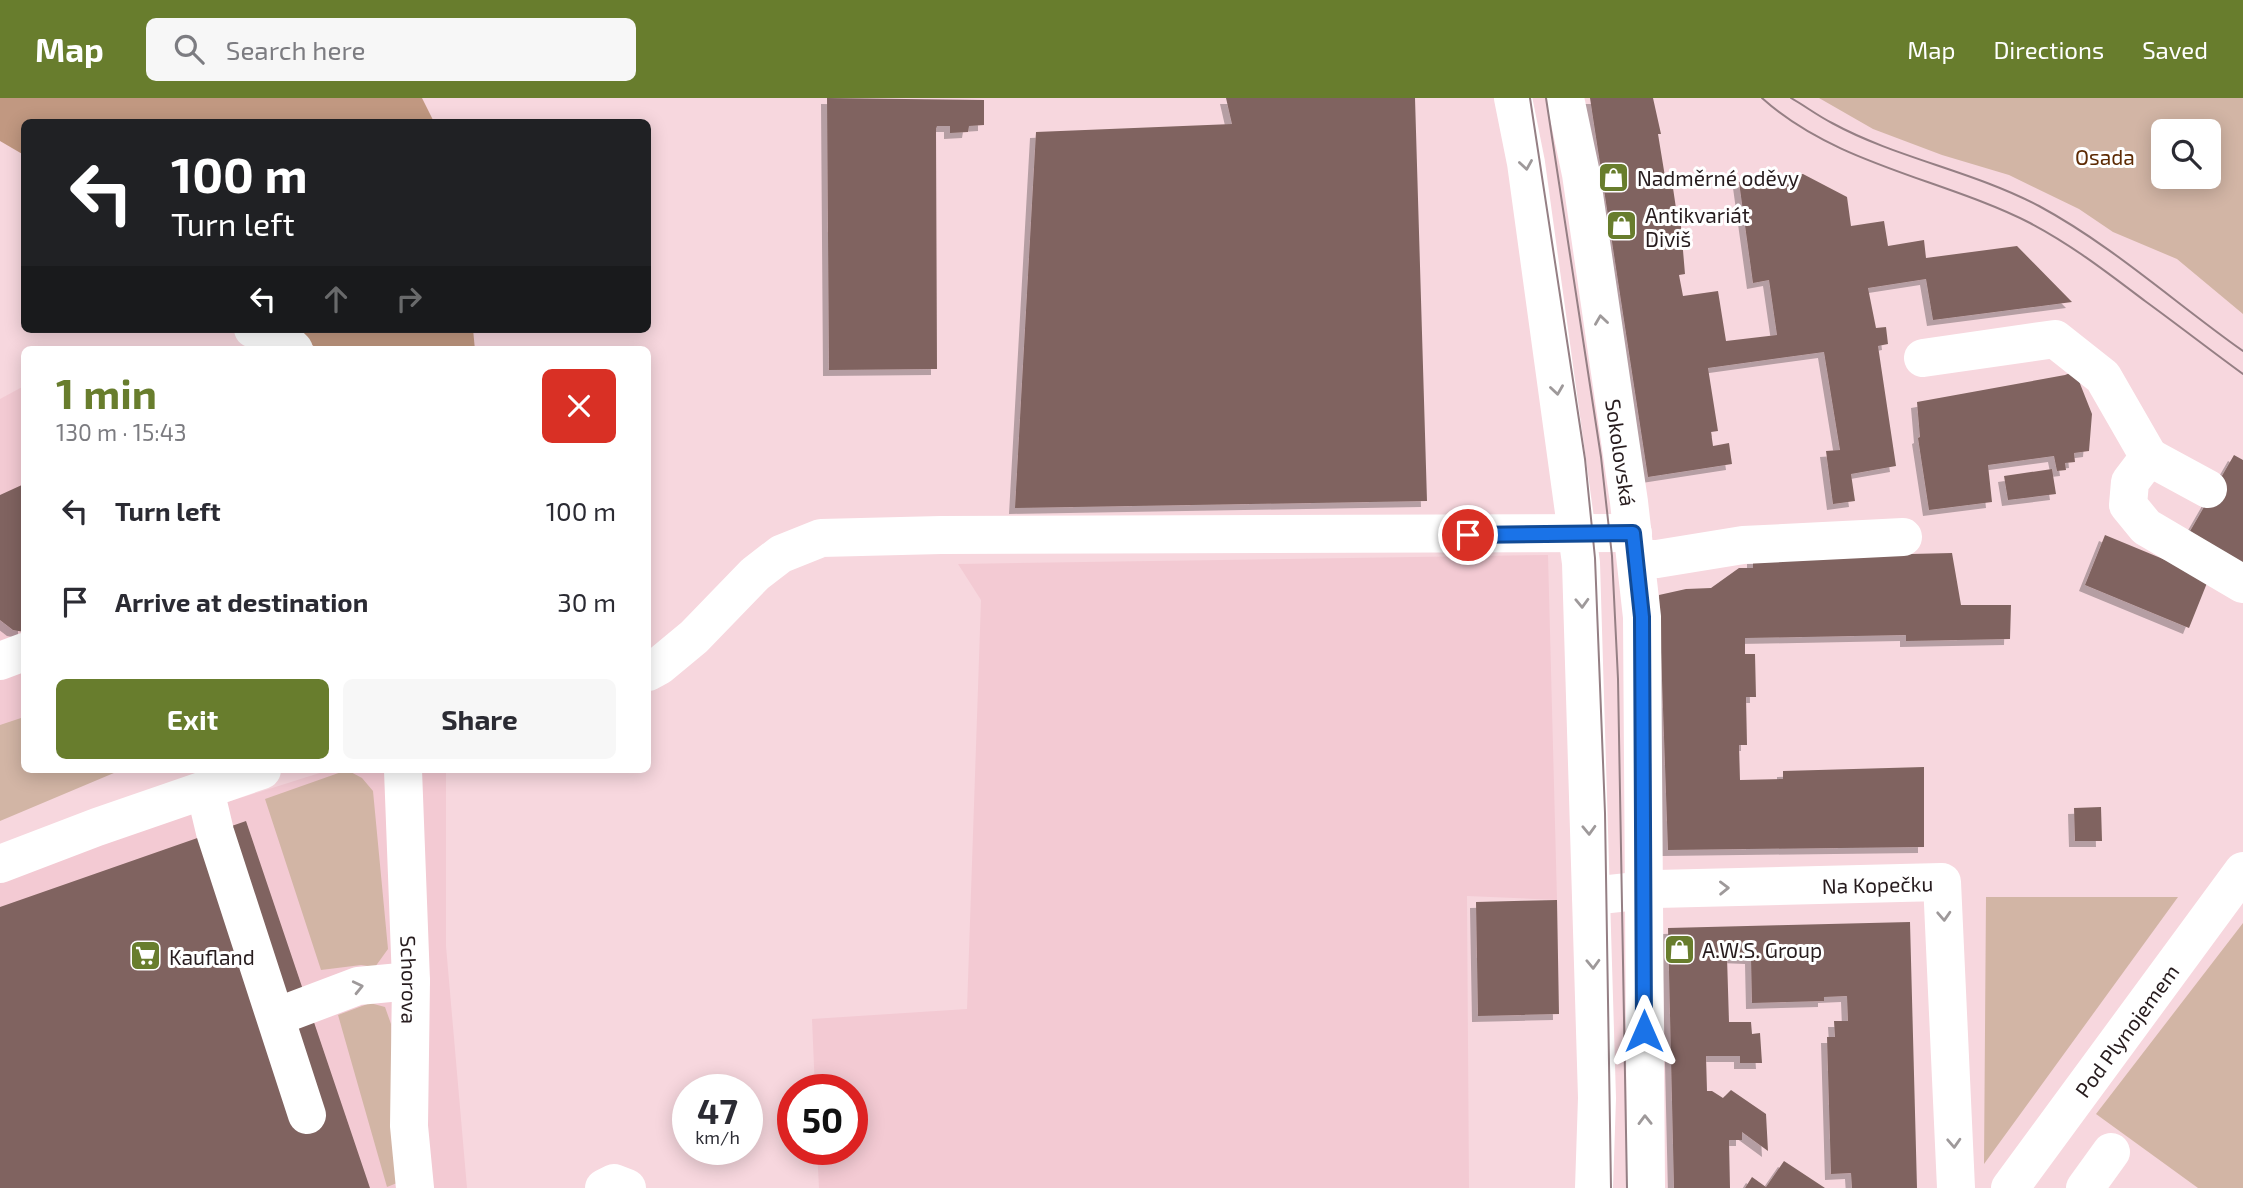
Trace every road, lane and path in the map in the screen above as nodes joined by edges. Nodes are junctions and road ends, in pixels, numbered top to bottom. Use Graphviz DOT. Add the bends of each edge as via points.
graph roads {
  1 [pos="1513,98"];
  2 [pos="1565,98"];
  3 [pos="265,333"];
  4 [pos="290,346"];
  5 [pos="1923,358"];
  6 [pos="2149,457"];
  7 [pos="2208,489"];
  8 [pos="1577,534"];
  9 [pos="1903,537"];
  10 [pos="1634,546"];
  11 [pos="2243,584"];
  12 [pos="21,653"];
  13 [pos="0,661"];
  14 [pos="651,670"];
  15 [pos="253,773"];
  16 [pos="403,773"];
  17 [pos="205,790"];
  18 [pos="0,864"];
  19 [pos="2243,871"];
  20 [pos="1650,890"];
  21 [pos="1591,896"];
  22 [pos="411,981"];
  23 [pos="276,1017"];
  24 [pos="307,1115"];
  25 [pos="2111,1152"];
  26 [pos="415,1188"];
  27 [pos="604,1188"];
  28 [pos="627,1188"];
  29 [pos="1594,1188"];
  30 [pos="1646,1188"];
  31 [pos="1956,1188"];
  32 [pos="2010,1188"];
  33 [pos="2085,1188"];
  1 -- 8 [label="main road, one-way"];
  10 -- 2 [label="main road, Sokolovská, one-way" via="1581,174"];
  3 -- 4 [label="main road"];
  5 -- 6 [label="main road" via="2055,339 2104,377"];
  6 -- 7 [label="main road"];
  6 -- 11 [label="main road" via="2130,482 2128,505 2146,527"];
  8 -- 10 [label="main road"];
  8 -- 14 [label="main road" via="821,538 781,554 755,574 694,637"];
  8 -- 21 [label="main road, one-way"];
  9 -- 10 [label="main road" via="1743,545 1657,558"];
  10 -- 20 [label="main road, Sokolovská" via="1642,617"];
  12 -- 13 [label="main road"];
  15 -- 17 [label="main road"];
  16 -- 22 [label="main road, Schorova"];
  17 -- 18 [label="main road"];
  17 -- 23 [label="main road"];
  19 -- 32 [label="main road, Pod Plynojemem"];
  20 -- 21 [label="main road, Na Kopečku"];
  30 -- 20 [label="main road, Sokolovská, one-way"];
  20 -- 31 [label="main road, Na Kopečku, one-way" via="1942,883"];
  21 -- 29 [label="main road, one-way" via="1597,1098"];
  23 -- 22 [label="main road, one-way" via="358,986"];
  22 -- 26 [label="main road, Schorova" via="409,1126"];
  23 -- 24 [label="main road"];
  25 -- 33 [label="main road"];
  27 -- 28 [label="main road" via="614,1183"];
}
